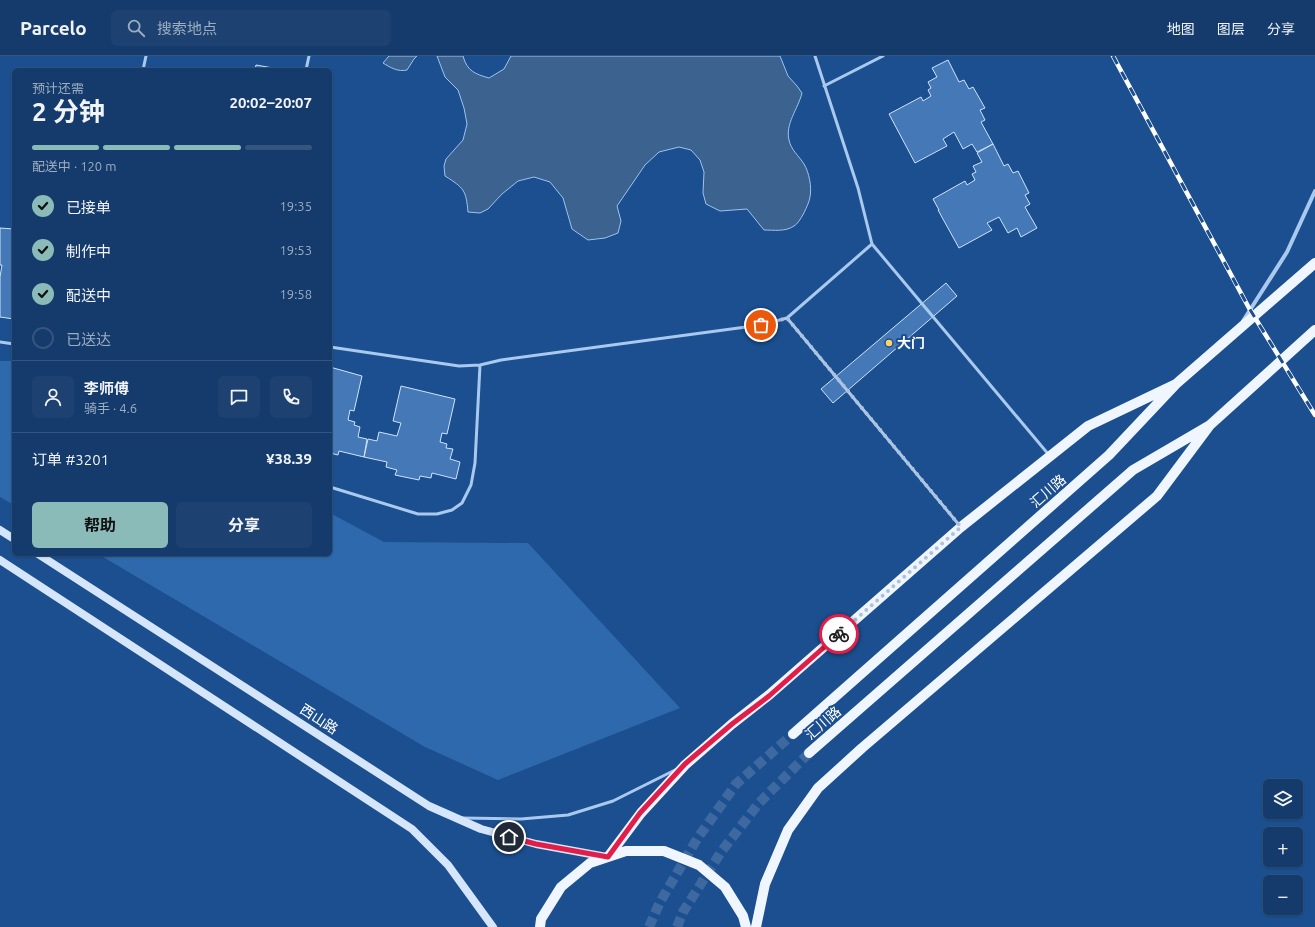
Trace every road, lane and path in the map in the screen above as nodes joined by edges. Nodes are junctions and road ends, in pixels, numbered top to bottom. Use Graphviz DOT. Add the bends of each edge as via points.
graph roads {
  1 [pos="146,56"];
  2 [pos="309,56"];
  3 [pos="814,56"];
  4 [pos="883,56"];
  5 [pos="143,68"];
  6 [pos="306,68"];
  7 [pos="824,86"];
  8 [pos="1315,191"];
  9 [pos="872,244"];
  10 [pos="1315,263"];
  11 [pos="787,318"];
  12 [pos="1238,329"];
  13 [pos="1315,330"];
  14 [pos="0,342"];
  15 [pos="12,344"];
  16 [pos="332,346"];
  17 [pos="480,365"];
  18 [pos="1176,384"];
  19 [pos="1210,425"];
  20 [pos="1049,456"];
  21 [pos="332,488"];
  22 [pos="961,527"];
  23 [pos="0,530"];
  24 [pos="12,538"];
  25 [pos="41,556"];
  26 [pos="0,560"];
  27 [pos="793,734"];
  28 [pos="809,753"];
  29 [pos="685,764"];
  30 [pos="456,817"];
  31 [pos="608,857"];
  32 [pos="493,927"];
  33 [pos="540,927"];
  34 [pos="746,927"];
  35 [pos="756,927"];
  1 -- 5 [label="lane"];
  2 -- 6 [label="lane"];
  3 -- 7 [label="lane"];
  4 -- 7 [label="lane"];
  7 -- 9 [label="lane" via="858,188"];
  8 -- 12 [label="street" via="1287,252"];
  9 -- 11 [label="lane"];
  9 -- 20 [label="lane"];
  10 -- 12 [label="main road, 汇川路"];
  11 -- 17 [label="lane" via="761,325"];
  11 -- 22 [label="lane"];
  12 -- 18 [label="main road, 汇川路"];
  13 -- 19 [label="main road, 汇川路"];
  14 -- 15 [label="lane"];
  16 -- 17 [label="lane" via="459,366"];
  17 -- 21 [label="lane" via="475,463 471,485 462,502 452,510 437,514 418,514"];
  18 -- 20 [label="main road" via="1088,426"];
  18 -- 27 [label="main road, 汇川路" via="1109,455"];
  19 -- 28 [label="main road, 汇川路" via="1133,470"];
  19 -- 35 [label="main road" via="1157,496 818,788 788,830 765,884"];
  20 -- 22 [label="main road"];
  22 -- 29 [label="main road" via="769,696"];
  23 -- 24 [label="main road"];
  25 -- 30 [label="main road, 西山路" via="430,806"];
  26 -- 32 [label="main road" via="412,829 448,865"];
  29 -- 30 [label="lane" via="614,802 568,815 522,819"];
  29 -- 31 [label="main road" via="640,813"];
  30 -- 31 [label="main road, 西山路" via="481,829 536,844"];
  31 -- 33 [label="main road" via="590,863 561,887 541,919"];
  31 -- 34 [label="main road" via="626,851 664,851 699,865 725,887 743,916"];
}
